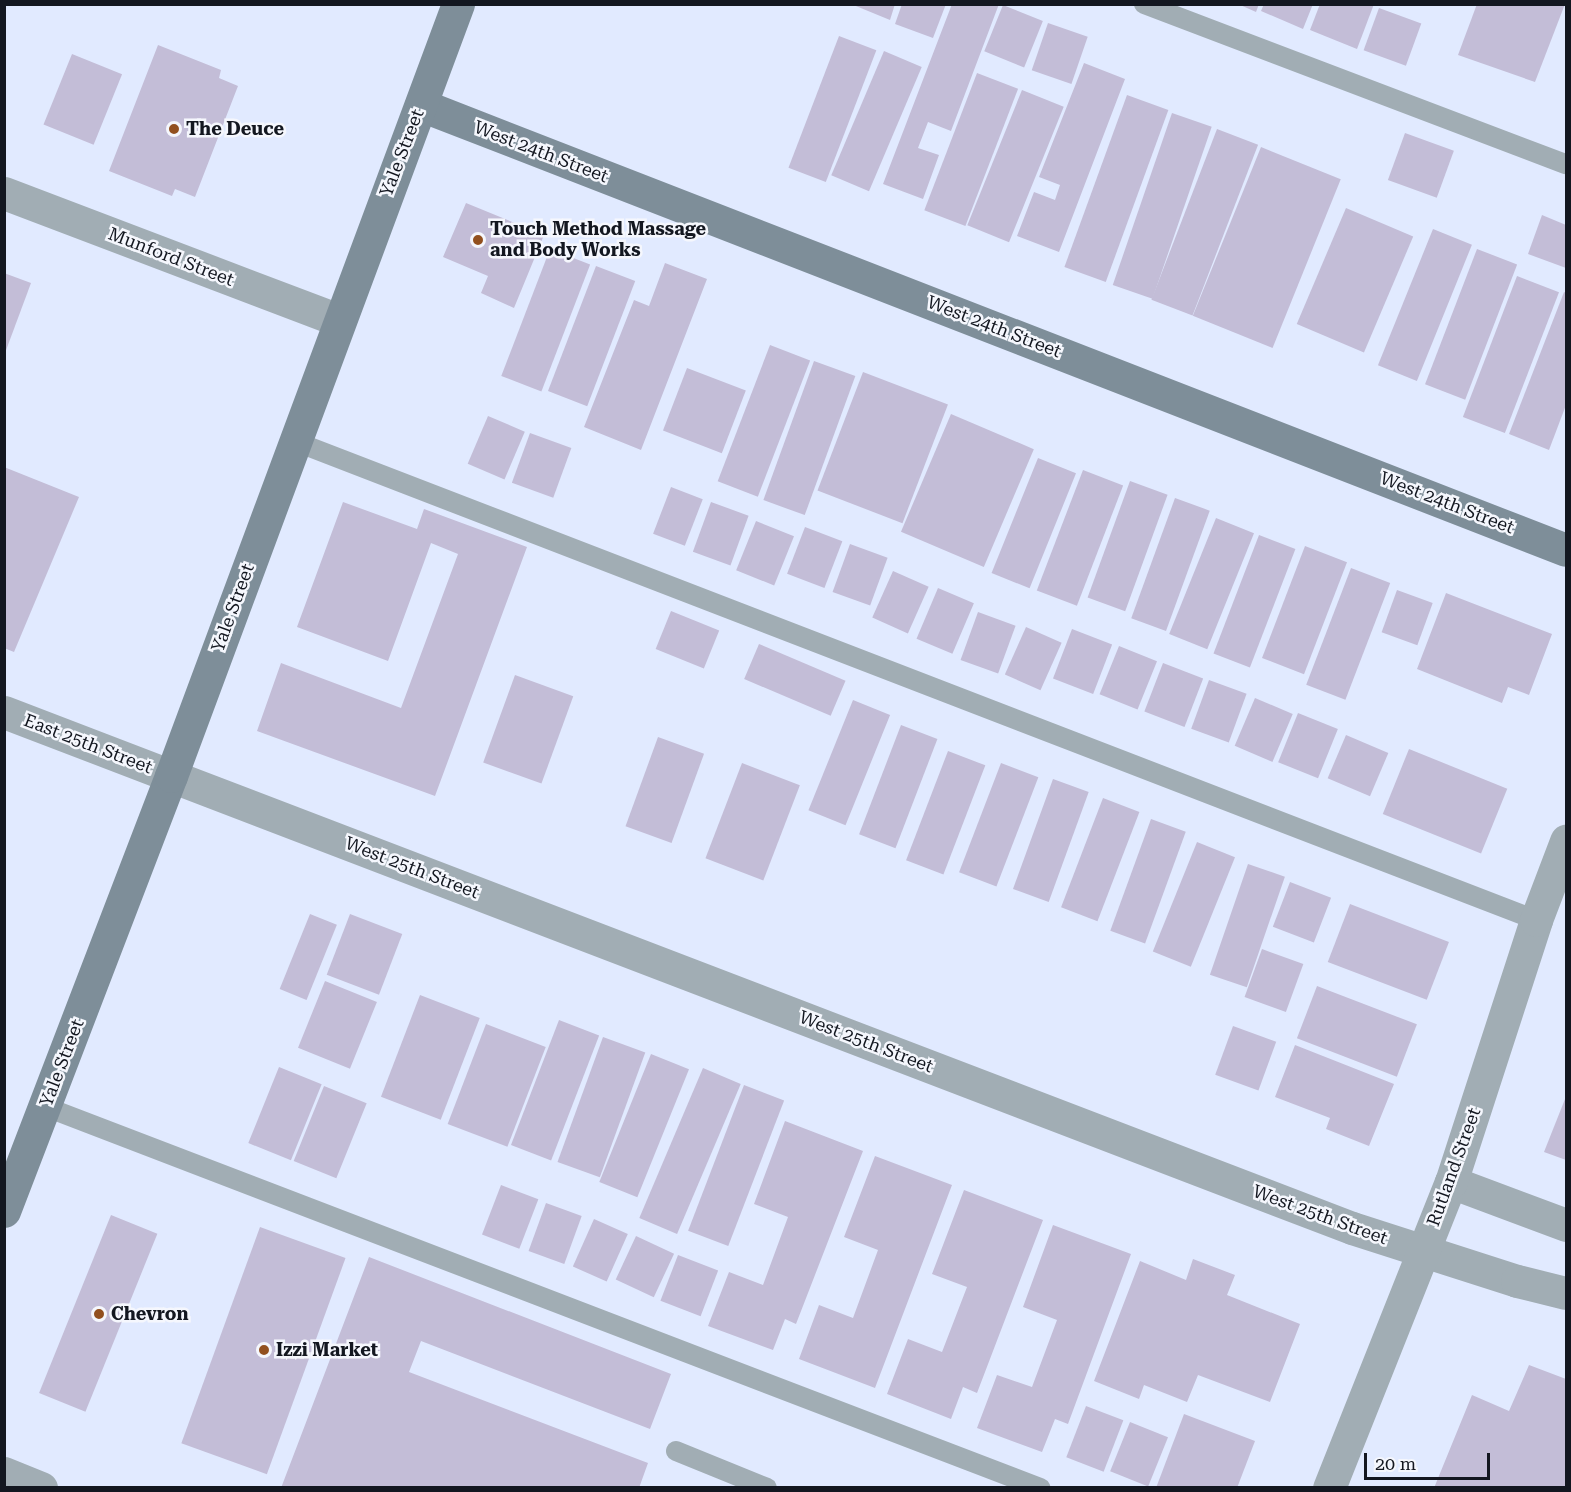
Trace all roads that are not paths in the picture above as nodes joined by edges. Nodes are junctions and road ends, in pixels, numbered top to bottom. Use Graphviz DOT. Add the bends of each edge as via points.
graph roads {
  1 [pos="458,4"];
  2 [pos="1144,4"];
  3 [pos="421,105"];
  4 [pos="1566,164"];
  5 [pos="4,193"];
  6 [pos="338,320"];
  7 [pos="294,441"];
  8 [pos="1566,550"];
  9 [pos="4,712"];
  10 [pos="171,776"];
  11 [pos="1566,841"];
  12 [pos="1536,920"];
  13 [pos="46,1107"];
  14 [pos="1451,1182"];
  15 [pos="8,1193"];
  16 [pos="1566,1225"];
  17 [pos="1422,1252"];
  18 [pos="1566,1293"];
  19 [pos="676,1451"];
  20 [pos="4,1473"];
  21 [pos="41,1488"];
  22 [pos="767,1488"];
  23 [pos="1040,1488"];
  24 [pos="1329,1488"];
  1 -- 3 [label="main road, Yale Street"];
  2 -- 4 [label="lane"];
  3 -- 6 [label="main road, Yale Street"];
  3 -- 8 [label="main road, West 24th Street"];
  5 -- 6 [label="street, Munford Street"];
  6 -- 7 [label="main road, Yale Street"];
  7 -- 10 [label="main road, Yale Street"];
  7 -- 12 [label="lane"];
  9 -- 10 [label="street, East 25th Street"];
  10 -- 13 [label="main road, Yale Street"];
  10 -- 17 [label="street, West 25th Street"];
  11 -- 12 [label="street, Rutland Street"];
  12 -- 14 [label="street, Rutland Street"];
  13 -- 15 [label="main road, Yale Street"];
  13 -- 23 [label="lane"];
  14 -- 16 [label="street"];
  14 -- 17 [label="street, Rutland Street"];
  17 -- 18 [label="street, West 25th Street"];
  17 -- 24 [label="street, Rutland Street"];
  19 -- 22 [label="lane"];
  20 -- 21 [label="street"];
}
